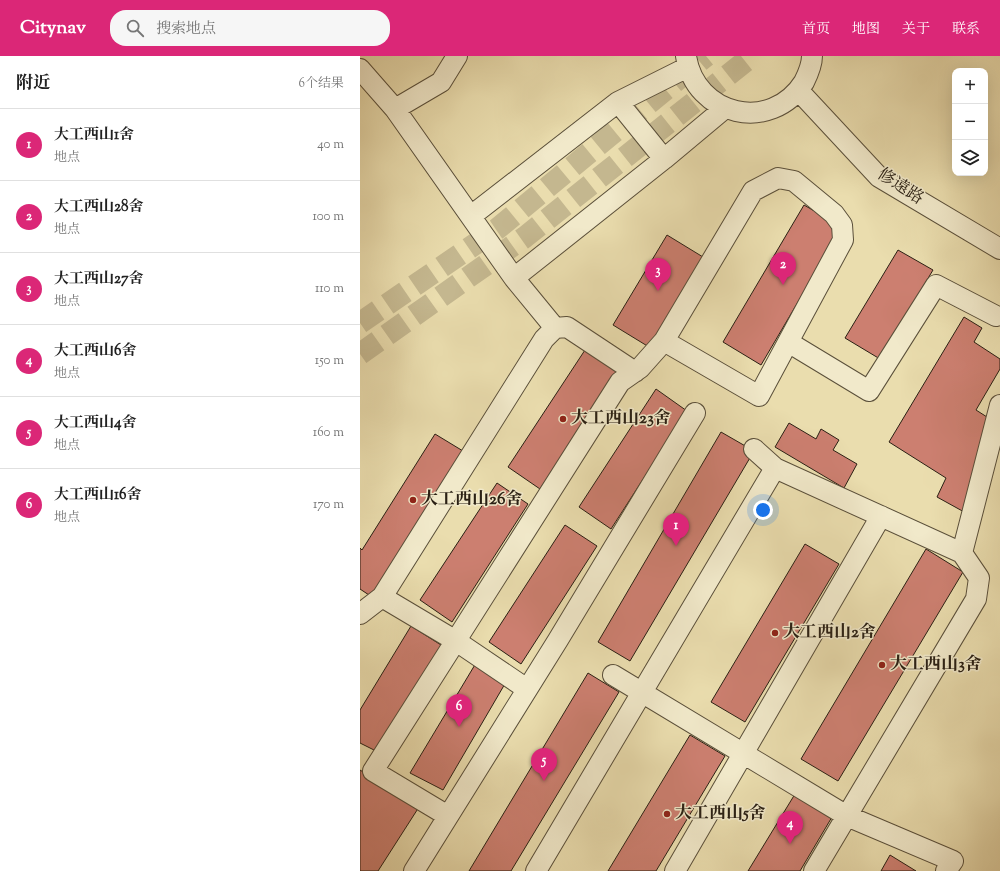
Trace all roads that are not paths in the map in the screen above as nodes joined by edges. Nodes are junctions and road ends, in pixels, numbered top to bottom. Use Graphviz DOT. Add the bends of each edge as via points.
graph roads {
  1 [pos="457,56"];
  2 [pos="813,57"];
  3 [pos="687,62"];
  4 [pos="360,69"];
  5 [pos="798,90"];
  6 [pos="618,102"];
  7 [pos="724,108"];
  8 [pos="396,109"];
  9 [pos="664,159"];
  10 [pos="471,216"];
  11 [pos="1000,248"];
  12 [pos="514,278"];
  13 [pos="999,315"];
  14 [pos="555,328"];
  15 [pos="664,341"];
  16 [pos="788,342"];
  17 [pos="635,372"];
  18 [pos="1000,405"];
  19 [pos="695,413"];
  20 [pos="754,449"];
  21 [pos="776,468"];
  22 [pos="881,516"];
  23 [pos="962,553"];
  24 [pos="382,597"];
  25 [pos="360,614"];
  26 [pos="456,641"];
  27 [pos="613,675"];
  28 [pos="527,689"];
  29 [pos="642,693"];
  30 [pos="744,754"];
  31 [pos="448,816"];
  32 [pos="847,816"];
  33 [pos="414,871"];
  34 [pos="536,871"];
  35 [pos="675,871"];
  36 [pos="814,871"];
  37 [pos="946,871"];
  1 -- 8 [label="street" via="442,82"];
  2 -- 5 [label="street" via="807,76"];
  3 -- 6 [label="street"];
  3 -- 7 [label="street" via="696,84 708,98"];
  4 -- 8 [label="street"];
  5 -- 7 [label="street" via="783,104 764,111 744,113"];
  5 -- 11 [label="street, 修遠路" via="879,177"];
  6 -- 9 [label="street"];
  6 -- 10 [label="street"];
  7 -- 9 [label="street"];
  8 -- 10 [label="street"];
  9 -- 12 [label="street"];
  10 -- 12 [label="street"];
  12 -- 14 [label="street"];
  13 -- 16 [label="street" via="936,285 869,391"];
  14 -- 17 [label="street" via="567,327"];
  14 -- 24 [label="street" via="544,339"];
  15 -- 16 [label="street" via="759,396"];
  15 -- 16 [label="street" via="753,191 778,178 794,180 834,214 842,225 843,240"];
  15 -- 17 [label="street"];
  17 -- 26 [label="street" via="620,382"];
  18 -- 23 [label="street"];
  19 -- 28 [label="street"];
  20 -- 21 [label="street"];
  21 -- 22 [label="street"];
  21 -- 29 [label="street"];
  22 -- 23 [label="street"];
  22 -- 30 [label="street"];
  23 -- 32 [label="street" via="979,578 976,599"];
  24 -- 25 [label="street"];
  24 -- 26 [label="street"];
  26 -- 28 [label="street"];
  26 -- 31 [label="street" via="373,771"];
  27 -- 29 [label="street"];
  28 -- 31 [label="street"];
  29 -- 30 [label="street"];
  29 -- 34 [label="street"];
  30 -- 32 [label="street"];
  30 -- 35 [label="street"];
  31 -- 33 [label="street"];
  32 -- 36 [label="street"];
  32 -- 37 [label="street" via="952,861"];
}
